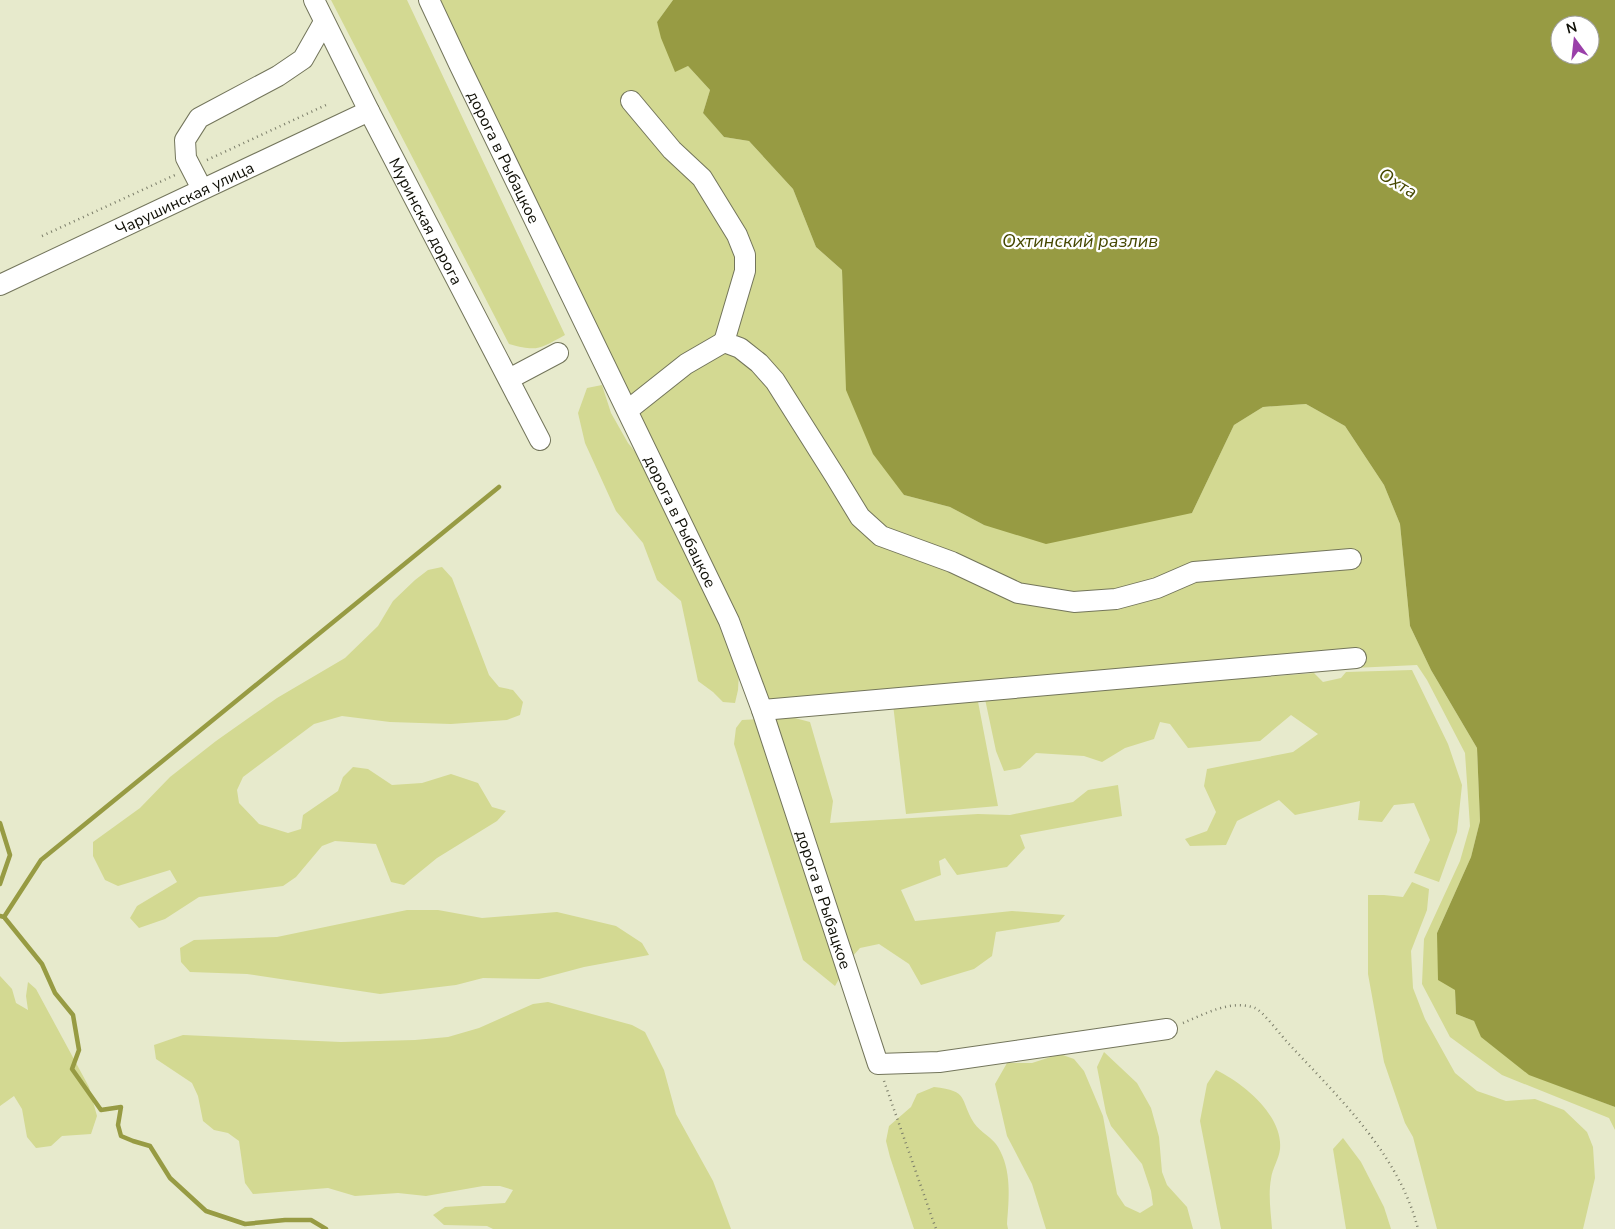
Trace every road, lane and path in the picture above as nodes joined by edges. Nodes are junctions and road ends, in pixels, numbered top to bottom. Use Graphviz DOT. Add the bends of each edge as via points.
graph roads {
  1 [pos="314,0"];
  2 [pos="429,0"];
  3 [pos="324,22"];
  4 [pos="630,101"];
  5 [pos="369,111"];
  6 [pos="202,189"];
  7 [pos="0,285"];
  8 [pos="724,342"];
  9 [pos="558,353"];
  10 [pos="509,379"];
  11 [pos="628,410"];
  12 [pos="540,440"];
  13 [pos="1351,559"];
  14 [pos="1356,658"];
  15 [pos="762,710"];
  16 [pos="1167,1029"];
  17 [pos="878,1064"];
  18 [pos="936,1229"];
  19 [pos="1418,1229"];
  1 -- 3 [label="street, Муринская дорога"];
  2 -- 11 [label="street, дорога в Рыбацкое"];
  3 -- 5 [label="street, Муринская дорога"];
  3 -- 6 [label="street" via="302,59 278,76 200,118 185,140 186,158"];
  4 -- 8 [label="street" via="672,150 702,178 738,234 745,255 745,271"];
  5 -- 6 [label="street, Чарушинская улица"];
  5 -- 10 [label="street, Муринская дорога"];
  6 -- 7 [label="street, Чарушинская улица"];
  8 -- 11 [label="street" via="686,364"];
  8 -- 13 [label="street" via="740,348 775,381 860,517 881,536 952,562 1018,593 1074,602 1116,599 1157,588 1194,572"];
  9 -- 10 [label="street"];
  10 -- 12 [label="street, Муринская дорога"];
  11 -- 15 [label="street, дорога в Рыбацкое" via="729,621"];
  14 -- 15 [label="street"];
  15 -- 17 [label="street, дорога в Рыбацкое"];
  16 -- 17 [label="street" via="939,1062"];
  16 -- 19 [label="path" via="1224,1006 1257,1008 1338,1095 1386,1158 1414,1213"];
  17 -- 18 [label="path"];
}
